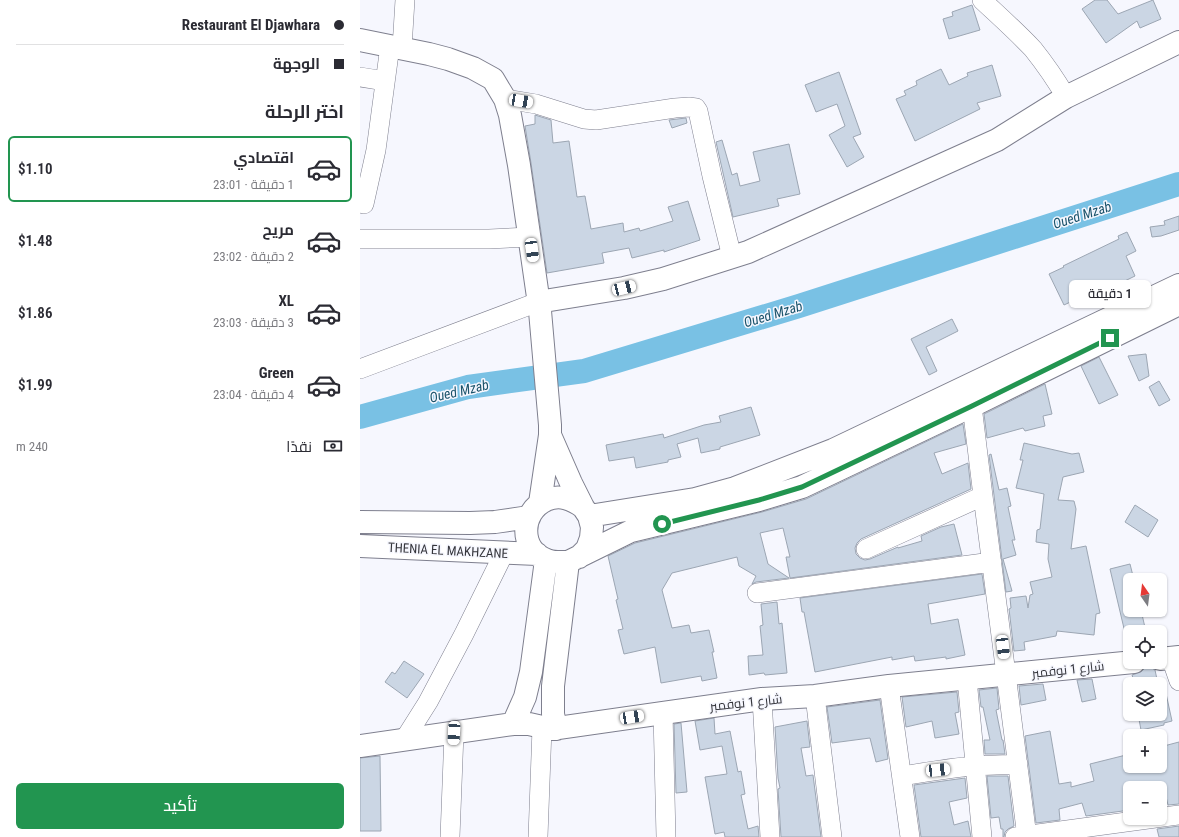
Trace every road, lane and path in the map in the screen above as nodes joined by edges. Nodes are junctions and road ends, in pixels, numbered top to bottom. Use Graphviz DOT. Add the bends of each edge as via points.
graph roads {
  1 [pos="405,0"];
  2 [pos="982,0"];
  3 [pos="360,40"];
  4 [pos="1179,42"];
  5 [pos="396,47"];
  6 [pos="360,77"];
  7 [pos="384,81"];
  8 [pos="1066,97"];
  9 [pos="506,99"];
  10 [pos="368,149"];
  11 [pos="361,208"];
  12 [pos="530,237"];
  13 [pos="360,239"];
  14 [pos="732,257"];
  15 [pos="1179,285"];
  16 [pos="1179,304"];
  17 [pos="539,306"];
  18 [pos="360,369"];
  19 [pos="972,406"];
  20 [pos="550,430"];
  21 [pos="983,496"];
  22 [pos="534,510"];
  23 [pos="586,512"];
  24 [pos="360,522"];
  25 [pos="360,546"];
  26 [pos="866,548"];
  27 [pos="504,553"];
  28 [pos="542,557"];
  29 [pos="574,559"];
  30 [pos="992,562"];
  31 [pos="758,593"];
  32 [pos="1170,658"];
  33 [pos="1123,663"];
  34 [pos="1006,675"];
  35 [pos="967,679"];
  36 [pos="1179,681"];
  37 [pos="889,686"];
  38 [pos="815,696"];
  39 [pos="525,697"];
  40 [pos="762,699"];
  41 [pos="552,700"];
  42 [pos="663,712"];
  43 [pos="513,724"];
  44 [pos="549,728"];
  45 [pos="454,733"];
  46 [pos="404,740"];
  47 [pos="360,746"];
  48 [pos="1018,764"];
  49 [pos="974,766"];
  50 [pos="902,776"];
  51 [pos="1179,815"];
  52 [pos="1023,836"];
  53 [pos="450,837"];
  54 [pos="538,837"];
  55 [pos="666,837"];
  56 [pos="770,837"];
  57 [pos="832,837"];
  58 [pos="910,837"];
  59 [pos="982,837"];
  1 -- 5 [label="street"];
  2 -- 8 [label="street" via="1033,50"];
  3 -- 5 [label="main road"];
  4 -- 8 [label="main road"];
  5 -- 7 [label="street"];
  5 -- 9 [label="main road" via="448,59 473,68 493,78"];
  6 -- 7 [label="street"];
  7 -- 10 [label="street"];
  8 -- 14 [label="main road" via="997,140"];
  9 -- 12 [label="main road"];
  9 -- 14 [label="street" via="596,120 674,108 696,108"];
  10 -- 11 [label="street"];
  12 -- 13 [label="street"];
  12 -- 17 [label="main road"];
  14 -- 17 [label="main road" via="663,279"];
  15 -- 23 [label="main road" via="833,450 791,467 735,488 695,499"];
  16 -- 19 [label="main road"];
  17 -- 18 [label="street"];
  17 -- 20 [label="main road"];
  19 -- 21 [label="street"];
  19 -- 29 [label="main road" via="802,487 631,531"];
  20 -- 22 [label="main road"];
  20 -- 23 [label="main road"];
  21 -- 26 [label="street"];
  21 -- 30 [label="street"];
  22 -- 23 [label="main road" via="552,498 564,497 574,500"];
  22 -- 24 [label="main road" via="495,522"];
  22 -- 28 [label="main road" via="526,527 527,537 530,546"];
  23 -- 29 [label="main road" via="592,527 591,538 586,549"];
  25 -- 27 [label="main road, THENIA EL MAKHZANE"];
  27 -- 28 [label="main road, THENIA EL MAKHZANE"];
  27 -- 46 [label="street" via="428,702"];
  28 -- 29 [label="main road" via="557,563"];
  28 -- 39 [label="main road" via="531,672"];
  29 -- 41 [label="main road" via="554,673"];
  30 -- 31 [label="street"];
  30 -- 34 [label="street"];
  32 -- 36 [label="street"];
  33 -- 34 [label="main road, شارع 1 نوفمبر"];
  34 -- 35 [label="main road, شارع 1 نوفمبر"];
  34 -- 48 [label="street"];
  35 -- 37 [label="main road, شارع 1 نوفمبر"];
  35 -- 49 [label="street"];
  37 -- 38 [label="main road, شارع 1 نوفمبر"];
  37 -- 50 [label="street"];
  38 -- 40 [label="main road, شارع 1 نوفمبر"];
  38 -- 57 [label="street"];
  39 -- 41 [label="main road"];
  39 -- 43 [label="main road"];
  40 -- 42 [label="main road, شارع 1 نوفمبر"];
  40 -- 56 [label="street"];
  41 -- 44 [label="main road"];
  42 -- 44 [label="main road, شارع 1 نوفمبر"];
  42 -- 55 [label="street"];
  43 -- 44 [label="main road, شارع 1 نوفمبر"];
  43 -- 45 [label="main road, شارع 1 نوفمبر"];
  44 -- 54 [label="street"];
  45 -- 46 [label="main road, شارع 1 نوفمبر"];
  45 -- 53 [label="street"];
  46 -- 47 [label="main road, شارع 1 نوفمبر"];
  48 -- 49 [label="street"];
  48 -- 52 [label="street"];
  49 -- 50 [label="street"];
  49 -- 59 [label="street"];
  50 -- 58 [label="street"];
  51 -- 52 [label="street"];
}
